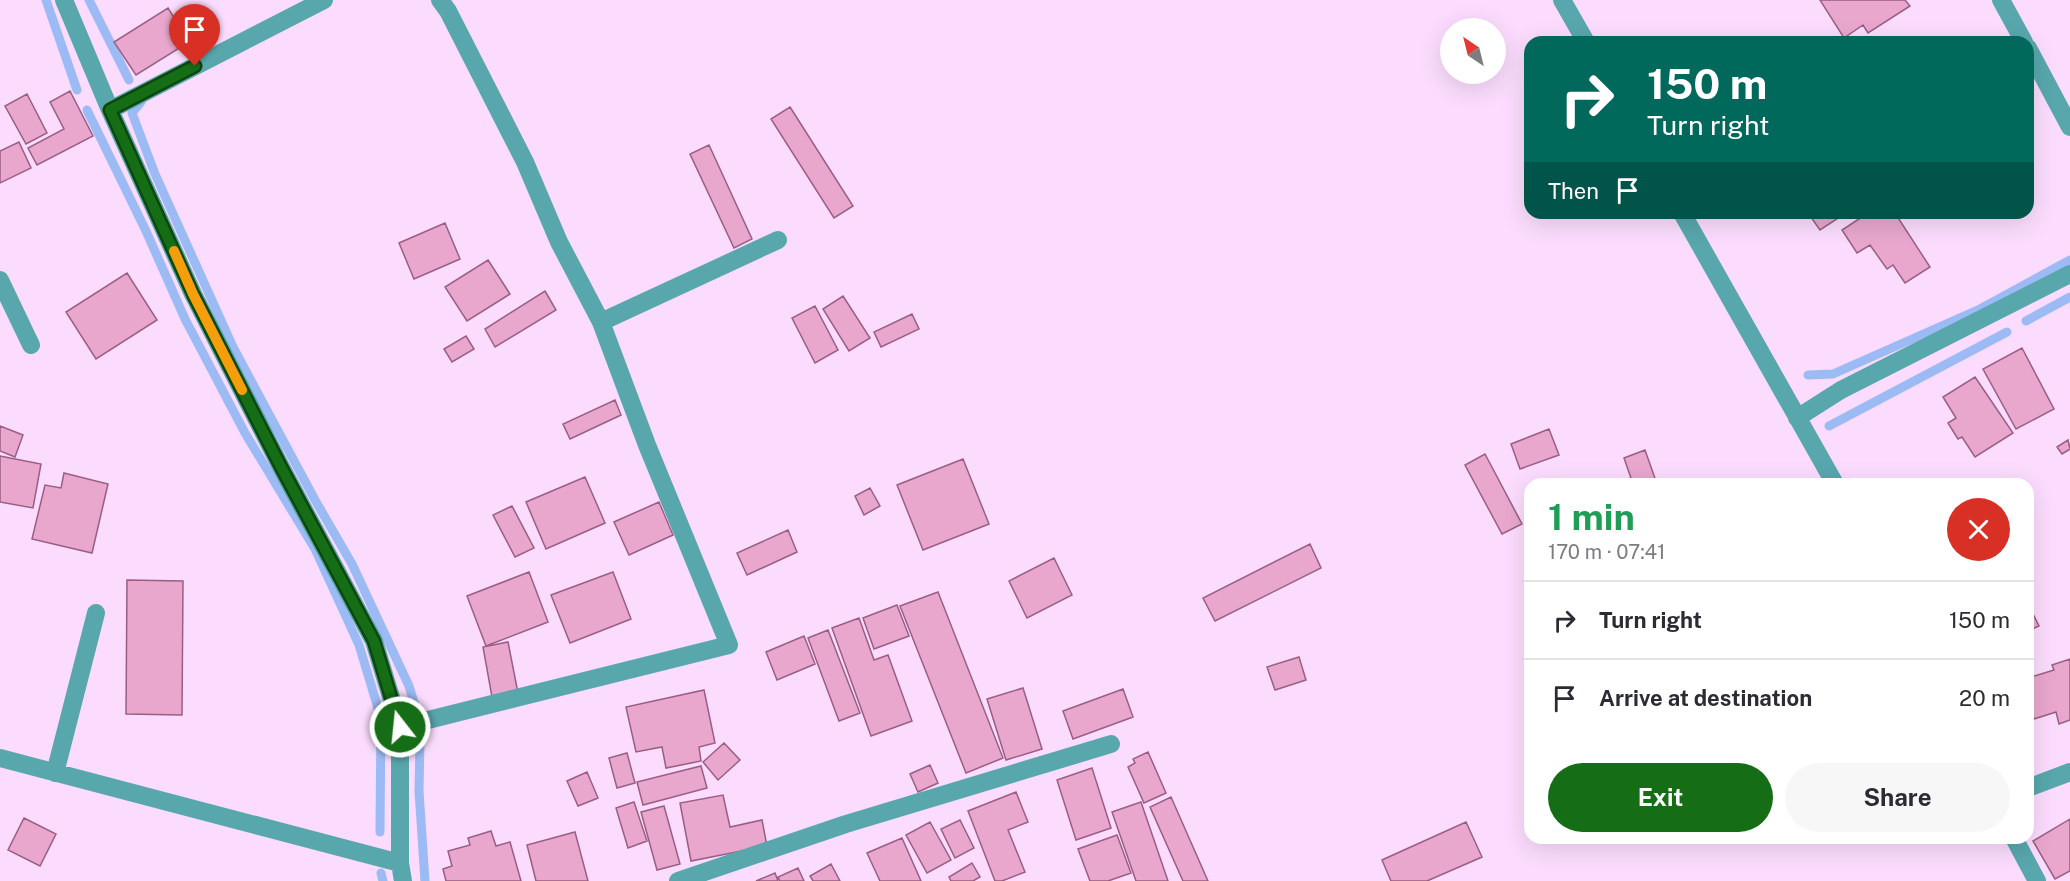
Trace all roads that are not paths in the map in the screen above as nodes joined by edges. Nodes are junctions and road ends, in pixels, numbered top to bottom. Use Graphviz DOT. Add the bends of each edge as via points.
graph roads {
  1 [pos="64,0"];
  2 [pos="324,0"];
  3 [pos="441,0"];
  4 [pos="1562,0"];
  5 [pos="2001,0"];
  6 [pos="1583,36"];
  7 [pos="2021,36"];
  8 [pos="2034,59"];
  9 [pos="110,110"];
  10 [pos="2070,127"];
  11 [pos="1685,219"];
  12 [pos="778,240"];
  13 [pos="2070,274"];
  14 [pos="0,280"];
  15 [pos="601,322"];
  16 [pos="31,345"];
  17 [pos="1797,418"];
  18 [pos="1832,478"];
  19 [pos="96,614"];
  20 [pos="400,727"];
  21 [pos="1111,744"];
  22 [pos="0,758"];
  23 [pos="2070,772"];
  24 [pos="55,773"];
  25 [pos="2034,786"];
  26 [pos="2017,844"];
  27 [pos="402,872"];
  28 [pos="678,881"];
  29 [pos="2037,881"];
  1 -- 9 [label="street"];
  2 -- 9 [label="street"];
  3 -- 15 [label="street" via="525,162 559,242"];
  4 -- 6 [label="street"];
  5 -- 7 [label="street"];
  8 -- 10 [label="street"];
  9 -- 20 [label="street" via="193,294 374,641"];
  11 -- 17 [label="street"];
  12 -- 15 [label="street"];
  13 -- 17 [label="street" via="1841,390"];
  14 -- 16 [label="street"];
  15 -- 20 [label="street" via="729,645"];
  17 -- 18 [label="street"];
  19 -- 24 [label="street"];
  20 -- 27 [label="street"];
  21 -- 28 [label="street" via="846,824"];
  22 -- 24 [label="street"];
  23 -- 25 [label="street"];
  24 -- 27 [label="street"];
  26 -- 29 [label="street"];
}
